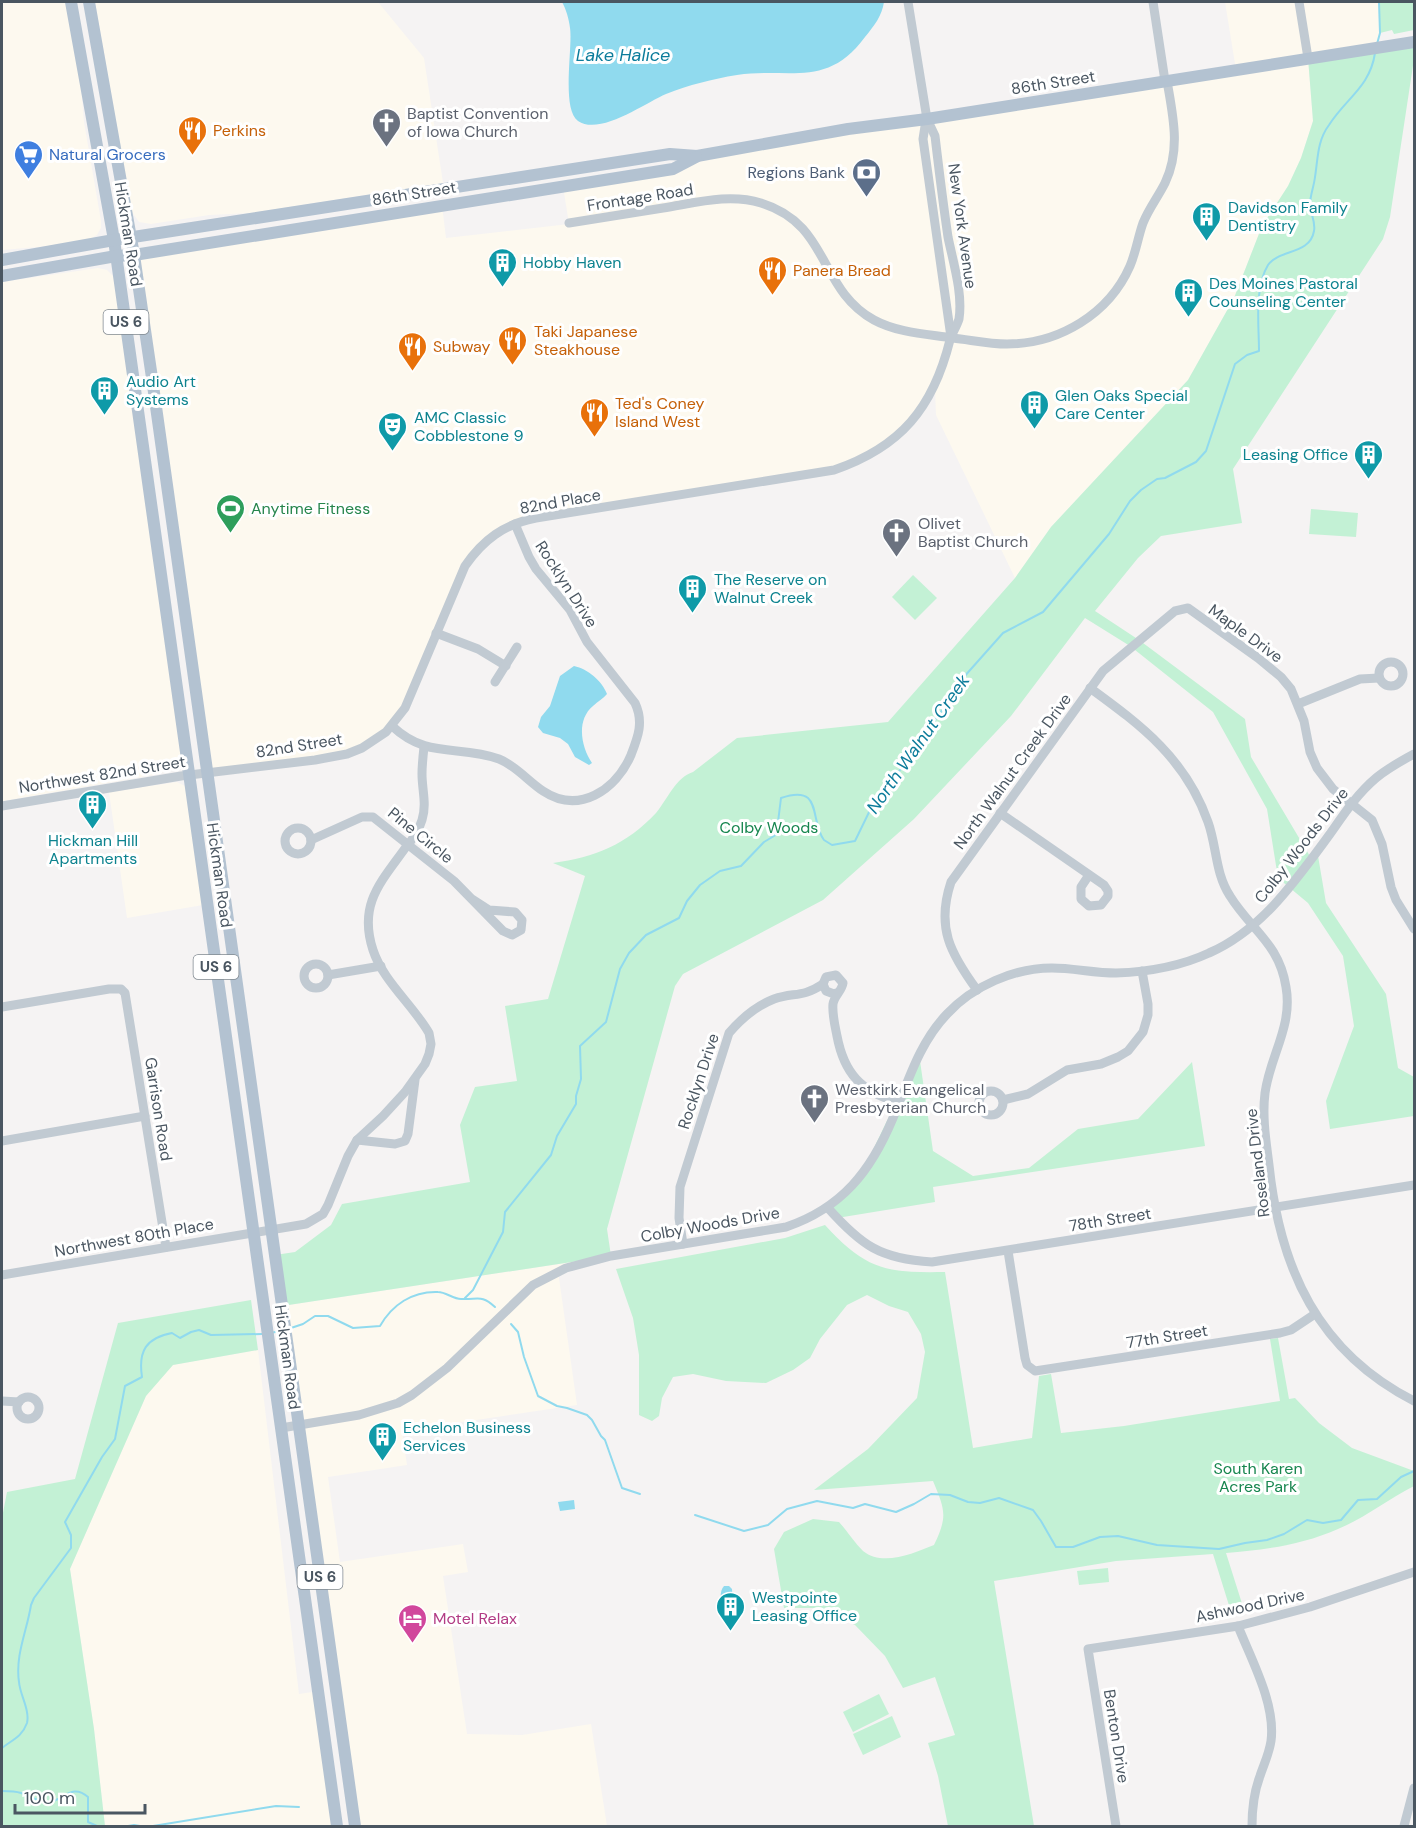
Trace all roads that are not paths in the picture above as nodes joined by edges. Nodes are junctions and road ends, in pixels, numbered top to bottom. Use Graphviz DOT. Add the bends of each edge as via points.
graph roads {
  1 [pos="71,2"];
  2 [pos="89,2"];
  3 [pos="908,2"];
  4 [pos="1153,2"];
  5 [pos="1299,2"];
  6 [pos="1414,42"];
  7 [pos="1308,58"];
  8 [pos="1166,81"];
  9 [pos="927,119"];
  10 [pos="698,156"];
  11 [pos="569,224"];
  12 [pos="131,238"];
  13 [pos="114,240"];
  14 [pos="134,255"];
  15 [pos="116,256"];
  16 [pos="2,260"];
  17 [pos="2,276"];
  18 [pos="951,337"];
  19 [pos="815,475"];
  20 [pos="516,524"];
  21 [pos="1188,608"];
  22 [pos="436,633"];
  23 [pos="517,648"];
  24 [pos="506,666"];
  25 [pos="1379,678"];
  26 [pos="495,682"];
  27 [pos="1090,688"];
  28 [pos="1298,704"];
  29 [pos="392,726"];
  30 [pos="424,747"];
  31 [pos="1414,754"];
  32 [pos="207,772"];
  33 [pos="190,774"];
  34 [pos="1352,803"];
  35 [pos="2,806"];
  36 [pos="1000,813"];
  37 [pos="310,840"];
  38 [pos="408,845"];
  39 [pos="1089,875"];
  40 [pos="472,899"];
  41 [pos="1254,925"];
  42 [pos="1414,929"];
  43 [pos="381,966"];
  44 [pos="1142,971"];
  45 [pos="328,975"];
  46 [pos="823,984"];
  47 [pos="977,990"];
  48 [pos="839,992"];
  49 [pos="2,1007"];
  50 [pos="415,1077"];
  51 [pos="1003,1100"];
  52 [pos="898,1102"];
  53 [pos="145,1116"];
  54 [pos="357,1140"];
  55 [pos="2,1141"];
  56 [pos="1414,1185"];
  57 [pos="828,1208"];
  58 [pos="1275,1208"];
  59 [pos="272,1229"];
  60 [pos="254,1232"];
  61 [pos="682,1244"];
  62 [pos="166,1247"];
  63 [pos="1008,1251"];
  64 [pos="2,1275"];
  65 [pos="1315,1314"];
  66 [pos="2,1401"];
  67 [pos="1414,1401"];
  68 [pos="19,1402"];
  69 [pos="300,1425"];
  70 [pos="281,1428"];
  71 [pos="1414,1572"];
  72 [pos="1238,1626"];
  73 [pos="1088,1649"];
  74 [pos="1414,1788"];
  75 [pos="337,1827"];
  76 [pos="355,1827"];
  77 [pos="1116,1827"];
  78 [pos="1252,1827"];
  79 [pos="1404,1827"];
  1 -- 13 [label="main road, Hickman Road / US 6"];
  2 -- 12 [label="main road, Hickman Road / US 6"];
  3 -- 9 [label="street, New York Avenue"];
  4 -- 8 [label="street, Frontage Road"];
  5 -- 7 [label="street"];
  6 -- 7 [label="main road, 86th Street"];
  7 -- 8 [label="main road, 86th Street"];
  8 -- 9 [label="main road, 86th Street"];
  8 -- 18 [label="street, Frontage Road" via="1174,129 1173,158 1143,222 1129,267 1111,296 1073,328 1039,341 1006,344"];
  9 -- 10 [label="main road, 86th Street"];
  9 -- 18 [label="street, New York Avenue" via="923,139"];
  10 -- 12 [label="main road, 86th Street" via="670,154"];
  10 -- 14 [label="main road, 86th Street" via="673,169"];
  11 -- 18 [label="street, Frontage Road" via="716,200 762,203 776,208 810,236 841,292 861,312 906,331"];
  12 -- 13 [label="main road, 86th Street"];
  12 -- 14 [label="main road, Hickman Road / US 6"];
  13 -- 15 [label="main road, Hickman Road / US 6"];
  13 -- 16 [label="main road, 86th Street"];
  14 -- 15 [label="main road, 86th Street"];
  14 -- 32 [label="main road, Hickman Road / US 6"];
  15 -- 17 [label="main road, 86th Street"];
  15 -- 33 [label="main road, Hickman Road / US 6"];
  18 -- 19 [label="street, New York Avenue" via="934,388 901,432 853,464"];
  19 -- 20 [label="street, 82nd Place"];
  20 -- 22 [label="street, 82nd Place" via="493,535 475,552 459,578"];
  20 -- 30 [label="street, Rocklyn Drive" via="529,557 570,610 587,642 635,703 641,718 640,733 622,772 606,790 583,800 561,800 542,791 499,759"];
  21 -- 27 [label="street, North Walnut Creek Drive" via="1175,612 1130,646"];
  21 -- 28 [label="street, Maple Drive" via="1281,677"];
  22 -- 24 [label="street" via="478,649"];
  22 -- 29 [label="street, 82nd Place" via="405,708"];
  23 -- 24 [label="street"];
  24 -- 26 [label="street"];
  25 -- 28 [label="street" via="1360,679"];
  27 -- 36 [label="street, North Walnut Creek Drive"];
  27 -- 41 [label="street, Roseland Drive" via="1141,726 1169,755 1203,809 1229,895"];
  28 -- 34 [label="street, Maple Drive" via="1317,768 1333,789"];
  29 -- 30 [label="street"];
  29 -- 32 [label="street, 82nd Street" via="375,741 347,754"];
  30 -- 38 [label="street" via="424,807 418,829"];
  31 -- 34 [label="street, Colby Woods Drive" via="1376,778"];
  32 -- 33 [label="street, Northwest 82nd Street"];
  32 -- 59 [label="main road, Hickman Road / US 6"];
  33 -- 35 [label="street, Northwest 82nd Street"];
  33 -- 60 [label="main road, Hickman Road / US 6"];
  34 -- 41 [label="street, Colby Woods Drive" via="1266,915"];
  34 -- 42 [label="street, Maple Drive" via="1372,820 1383,844 1396,900"];
  36 -- 39 [label="street"];
  36 -- 47 [label="street, North Walnut Creek Drive" via="960,867 946,898 947,938"];
  37 -- 38 [label="street, Pine Circle" via="367,816 379,820"];
  38 -- 40 [label="street, Pine Circle"];
  38 -- 43 [label="street" via="373,894 369,933"];
  40 -- 40 [label="street, Pine Circle" via="507,934 521,930 522,920 515,912 489,910"];
  41 -- 44 [label="street, Colby Woods Drive" via="1210,953"];
  41 -- 58 [label="street, Roseland Drive" via="1280,965 1288,1006 1263,1111"];
  43 -- 45 [label="street"];
  43 -- 50 [label="street" via="429,1033 429,1054"];
  44 -- 47 [label="street, Colby Woods Drive" via="1028,970"];
  44 -- 51 [label="street" via="1148,1015 1143,1032 1128,1051 1101,1064 1068,1071 1028,1094"];
  46 -- 48 [label="street" via="828,993"];
  46 -- 48 [label="street, Rocklyn Drive" via="826,977 836,975 843,983"];
  46 -- 61 [label="street, Rocklyn Drive" via="810,992 774,999 739,1021 729,1033 680,1187"];
  47 -- 52 [label="street, Colby Woods Drive" via="937,1024"];
  48 -- 52 [label="street" via="833,1002 834,1020 844,1062 865,1088"];
  49 -- 53 [label="street, Garrison Road" via="121,989 127,999"];
  50 -- 54 [label="street"];
  50 -- 54 [label="street" via="405,1141 395,1144"];
  52 -- 57 [label="street, Colby Woods Drive" via="860,1178"];
  53 -- 55 [label="street"];
  53 -- 62 [label="street, Garrison Road"];
  54 -- 59 [label="street, Northwest 80th Place" via="323,1214 306,1224"];
  56 -- 58 [label="street, 78th Street"];
  57 -- 61 [label="street, Colby Woods Drive" via="786,1227"];
  57 -- 63 [label="street, 78th Street" via="864,1244 908,1261 935,1262"];
  58 -- 63 [label="street, 78th Street"];
  58 -- 65 [label="street, Roseland Drive" via="1294,1275"];
  59 -- 60 [label="street, Northwest 80th Place"];
  59 -- 69 [label="main road, Hickman Road / US 6"];
  60 -- 62 [label="street, Northwest 80th Place"];
  60 -- 70 [label="main road, Hickman Road / US 6"];
  61 -- 69 [label="street, Colby Woods Drive" via="584,1262 549,1276 533,1285 447,1368 412,1395 377,1410"];
  62 -- 64 [label="street, Northwest 80th Place"];
  63 -- 65 [label="street, 77th Street" via="1030,1369 1042,1371 1280,1333"];
  65 -- 67 [label="street, Roseland Drive" via="1338,1344 1381,1383"];
  66 -- 68 [label="street"];
  69 -- 70 [label="street, Colby Woods Drive"];
  69 -- 76 [label="main road, Hickman Road / US 6"];
  70 -- 75 [label="main road, Hickman Road / US 6"];
  71 -- 72 [label="street, Ashwood Drive"];
  72 -- 73 [label="street, Ashwood Drive"];
  72 -- 78 [label="street" via="1271,1719 1271,1740 1252,1806"];
  73 -- 77 [label="street, Benton Drive"];
  74 -- 79 [label="street"];
}
